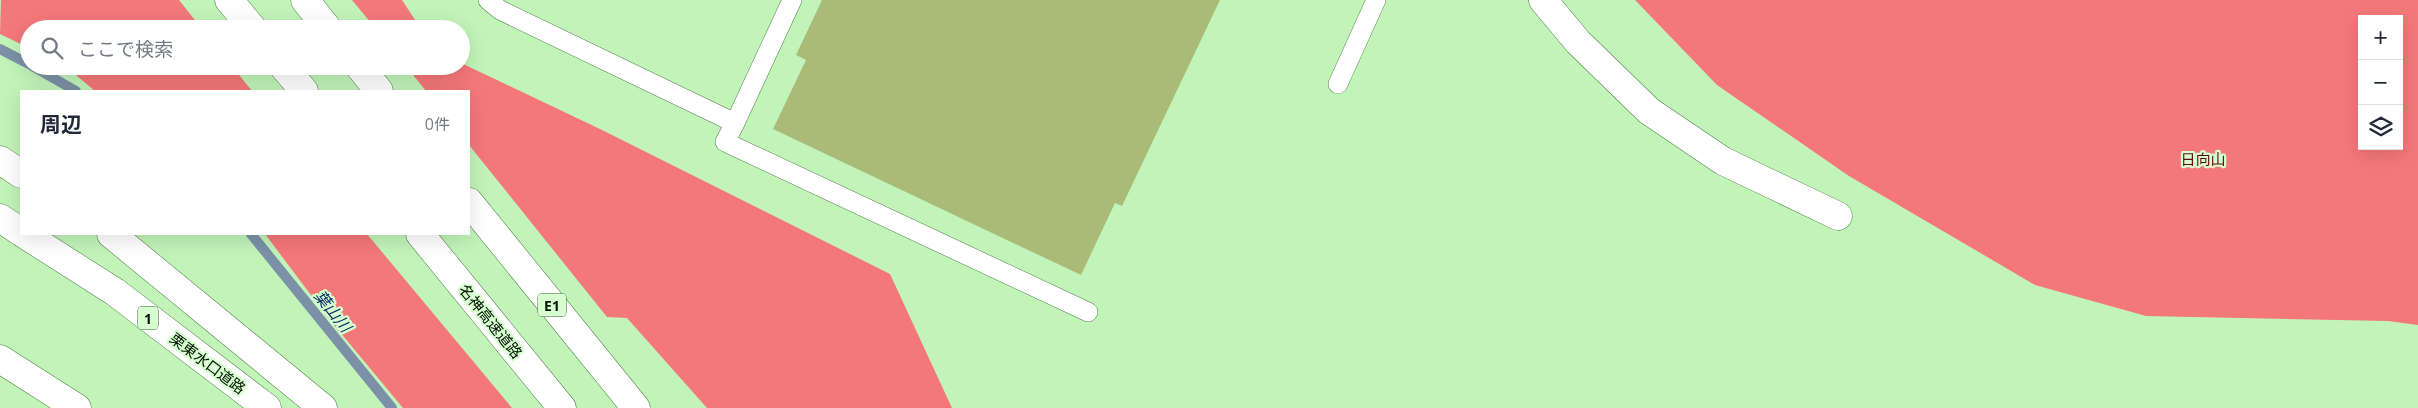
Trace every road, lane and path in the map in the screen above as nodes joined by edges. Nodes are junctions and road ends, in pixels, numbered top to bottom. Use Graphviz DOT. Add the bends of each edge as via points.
graph roads {
  1 [pos="230,0"];
  2 [pos="305,0"];
  3 [pos="488,0"];
  4 [pos="792,0"];
  5 [pos="1376,0"];
  6 [pos="1543,0"];
  7 [pos="246,20"];
  8 [pos="321,20"];
  9 [pos="291,75"];
  10 [pos="366,75"];
  11 [pos="1338,84"];
  12 [pos="303,90"];
  13 [pos="378,90"];
  14 [pos="734,123"];
  15 [pos="0,160"];
  16 [pos="20,173"];
  17 [pos="470,203"];
  18 [pos="1838,216"];
  19 [pos="0,218"];
  20 [pos="20,231"];
  21 [pos="26,235"];
  22 [pos="112,235"];
  23 [pos="421,235"];
  24 [pos="1088,312"];
  25 [pos="0,359"];
  26 [pos="77,408"];
  27 [pos="268,408"];
  28 [pos="324,408"];
  29 [pos="562,408"];
  30 [pos="636,408"];
  1 -- 7 [label="main road"];
  2 -- 8 [label="main road"];
  3 -- 14 [label="lane" via="500,10"];
  4 -- 14 [label="lane"];
  5 -- 11 [label="lane"];
  6 -- 18 [label="main road" via="1578,42 1649,111 1723,161"];
  9 -- 12 [label="main road"];
  10 -- 13 [label="main road"];
  14 -- 24 [label="lane" via="725,142"];
  15 -- 16 [label="main road"];
  17 -- 30 [label="main road, E1"];
  19 -- 20 [label="main road"];
  21 -- 27 [label="main road, 栗東水口道路 / 1" via="115,292"];
  22 -- 28 [label="main road"];
  23 -- 29 [label="main road, 名神高速道路"];
  25 -- 26 [label="main road"];
}
